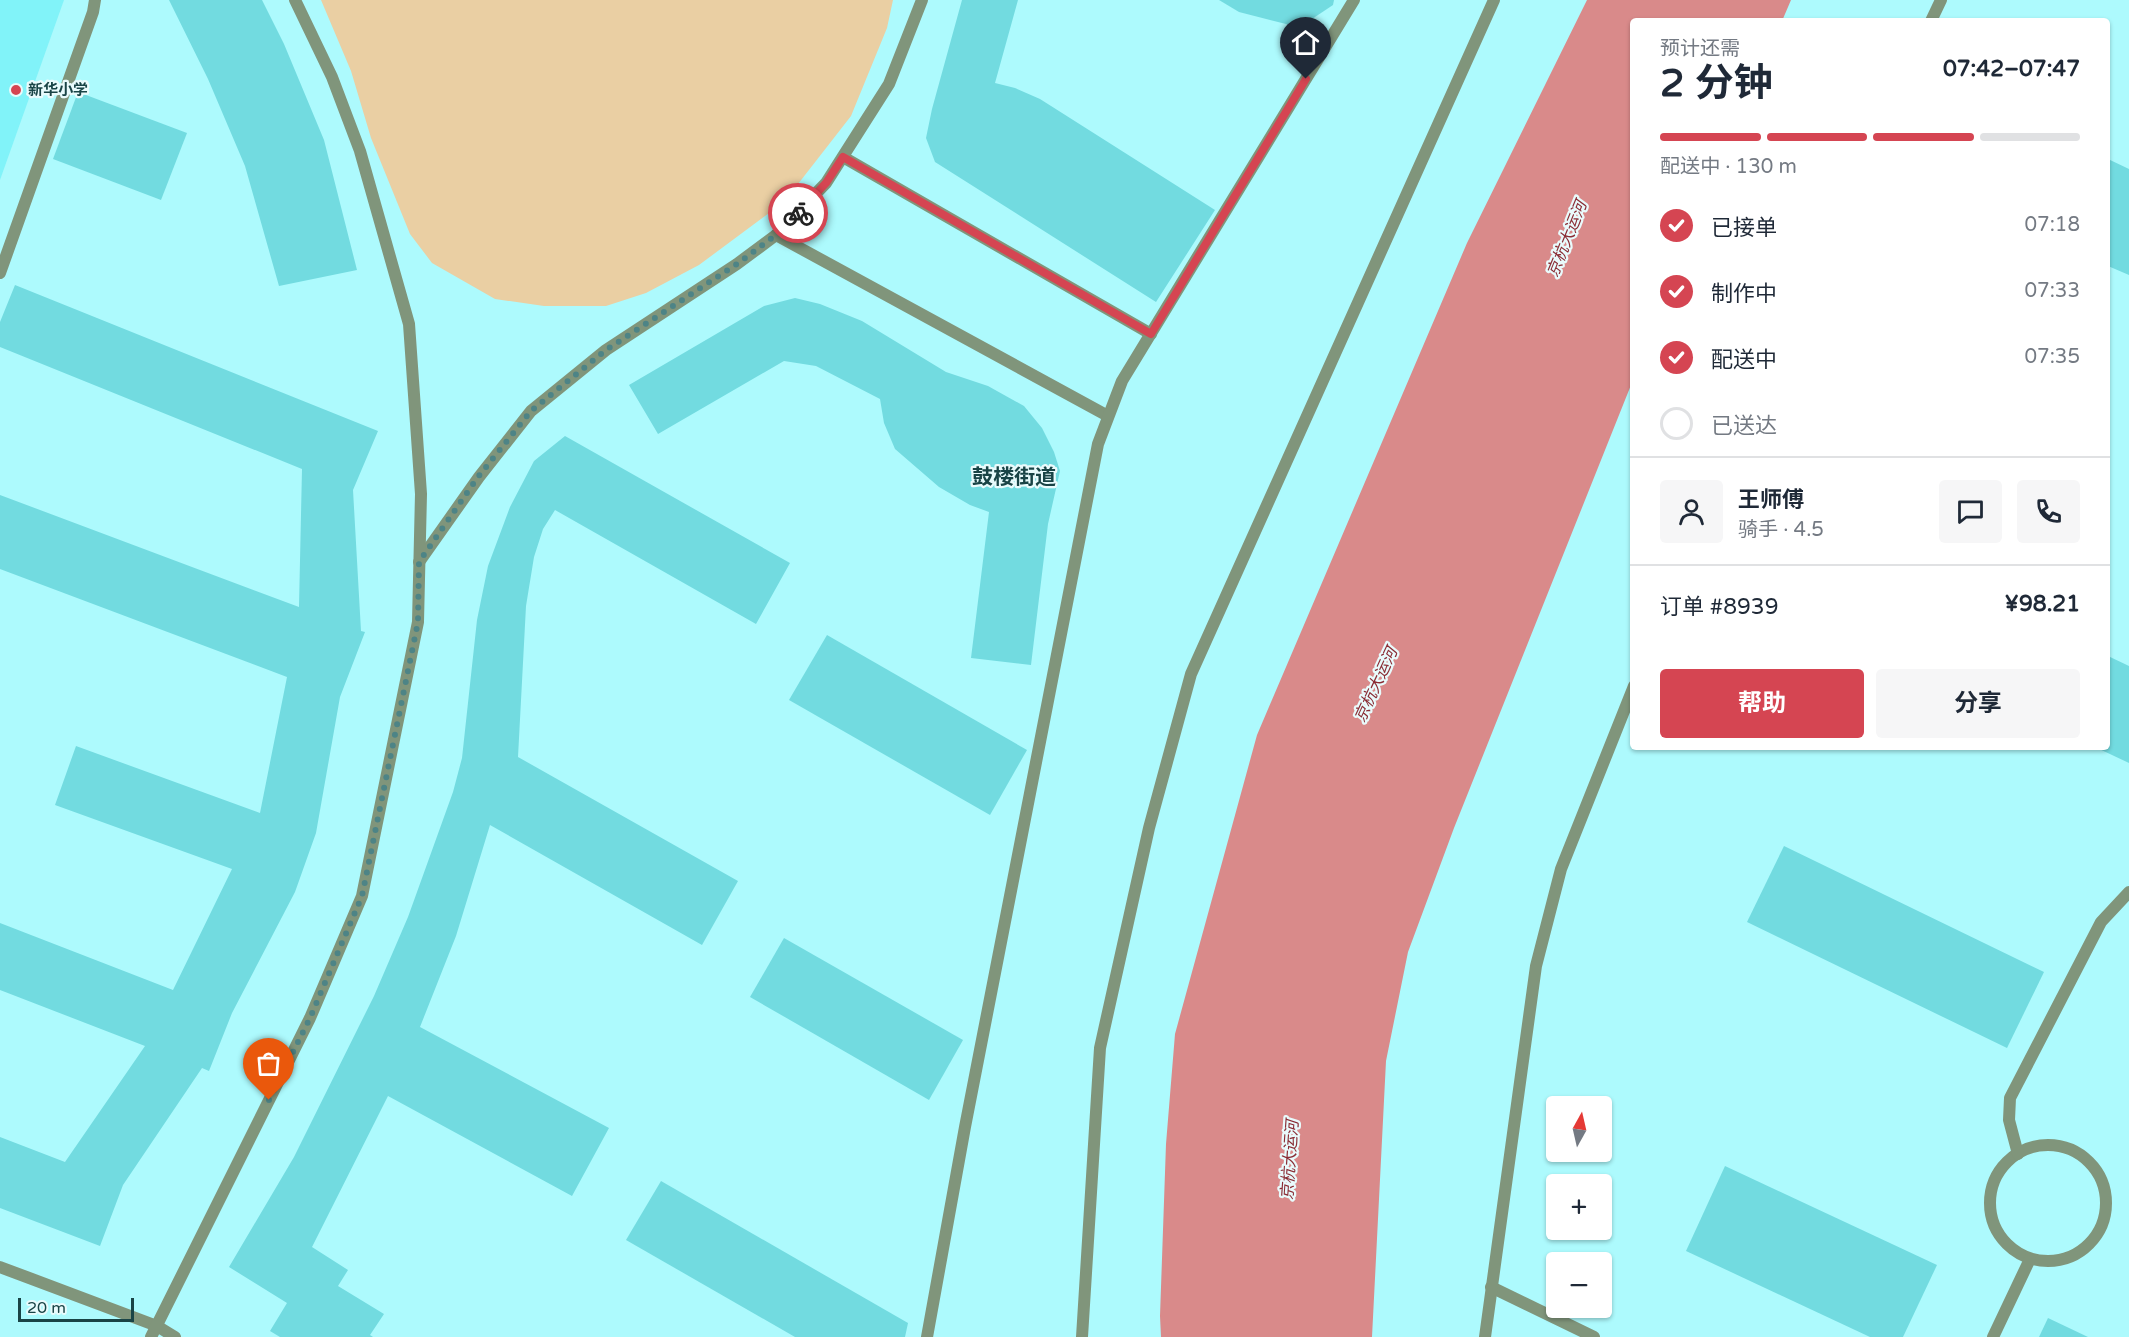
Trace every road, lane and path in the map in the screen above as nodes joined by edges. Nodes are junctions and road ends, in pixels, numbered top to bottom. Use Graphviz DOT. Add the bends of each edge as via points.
graph roads {
  1 [pos="95,0"];
  2 [pos="295,0"];
  3 [pos="922,0"];
  4 [pos="1354,0"];
  5 [pos="1494,0"];
  6 [pos="1941,0"];
  7 [pos="1932,18"];
  8 [pos="843,157"];
  9 [pos="776,235"];
  10 [pos="0,273"];
  11 [pos="1151,334"];
  12 [pos="1108,416"];
  13 [pos="419,562"];
  14 [pos="1630,696"];
  15 [pos="2129,892"];
  16 [pos="2018,1154"];
  17 [pos="2030,1259"];
  18 [pos="0,1267"];
  19 [pos="1491,1287"];
  20 [pos="154,1331"];
  21 [pos="175,1337"];
  22 [pos="927,1337"];
  23 [pos="1083,1337"];
  24 [pos="1485,1337"];
  25 [pos="1594,1337"];
  26 [pos="1993,1337"];
  1 -- 10 [label="street"];
  2 -- 13 [label="street" via="332,77 360,151 409,324 421,494"];
  3 -- 8 [label="street" via="889,84"];
  4 -- 11 [label="street"];
  5 -- 23 [label="street" via="1191,674 1149,828 1100,1048"];
  6 -- 7 [label="street"];
  8 -- 9 [label="street" via="826,183"];
  8 -- 11 [label="street"];
  9 -- 12 [label="street"];
  9 -- 13 [label="street" via="606,350 531,411 478,477"];
  11 -- 12 [label="street" via="1122,381"];
  12 -- 22 [label="street" via="1098,444 1075,556"];
  13 -- 20 [label="street" via="418,622 362,896 310,1018"];
  14 -- 19 [label="street" via="1561,869 1536,966"];
  15 -- 16 [label="street" via="2101,922 2010,1098 2009,1120"];
  16 -- 17 [label="street" via="2003,1166 1989,1201 2000,1237"];
  16 -- 17 [label="street" via="2051,1145 2084,1157 2096,1169 2107,1203 2096,1238 2083,1251 2049,1262"];
  17 -- 26 [label="street"];
  18 -- 20 [label="street"];
  19 -- 24 [label="street"];
  19 -- 25 [label="street"];
  20 -- 21 [label="street"];
}
